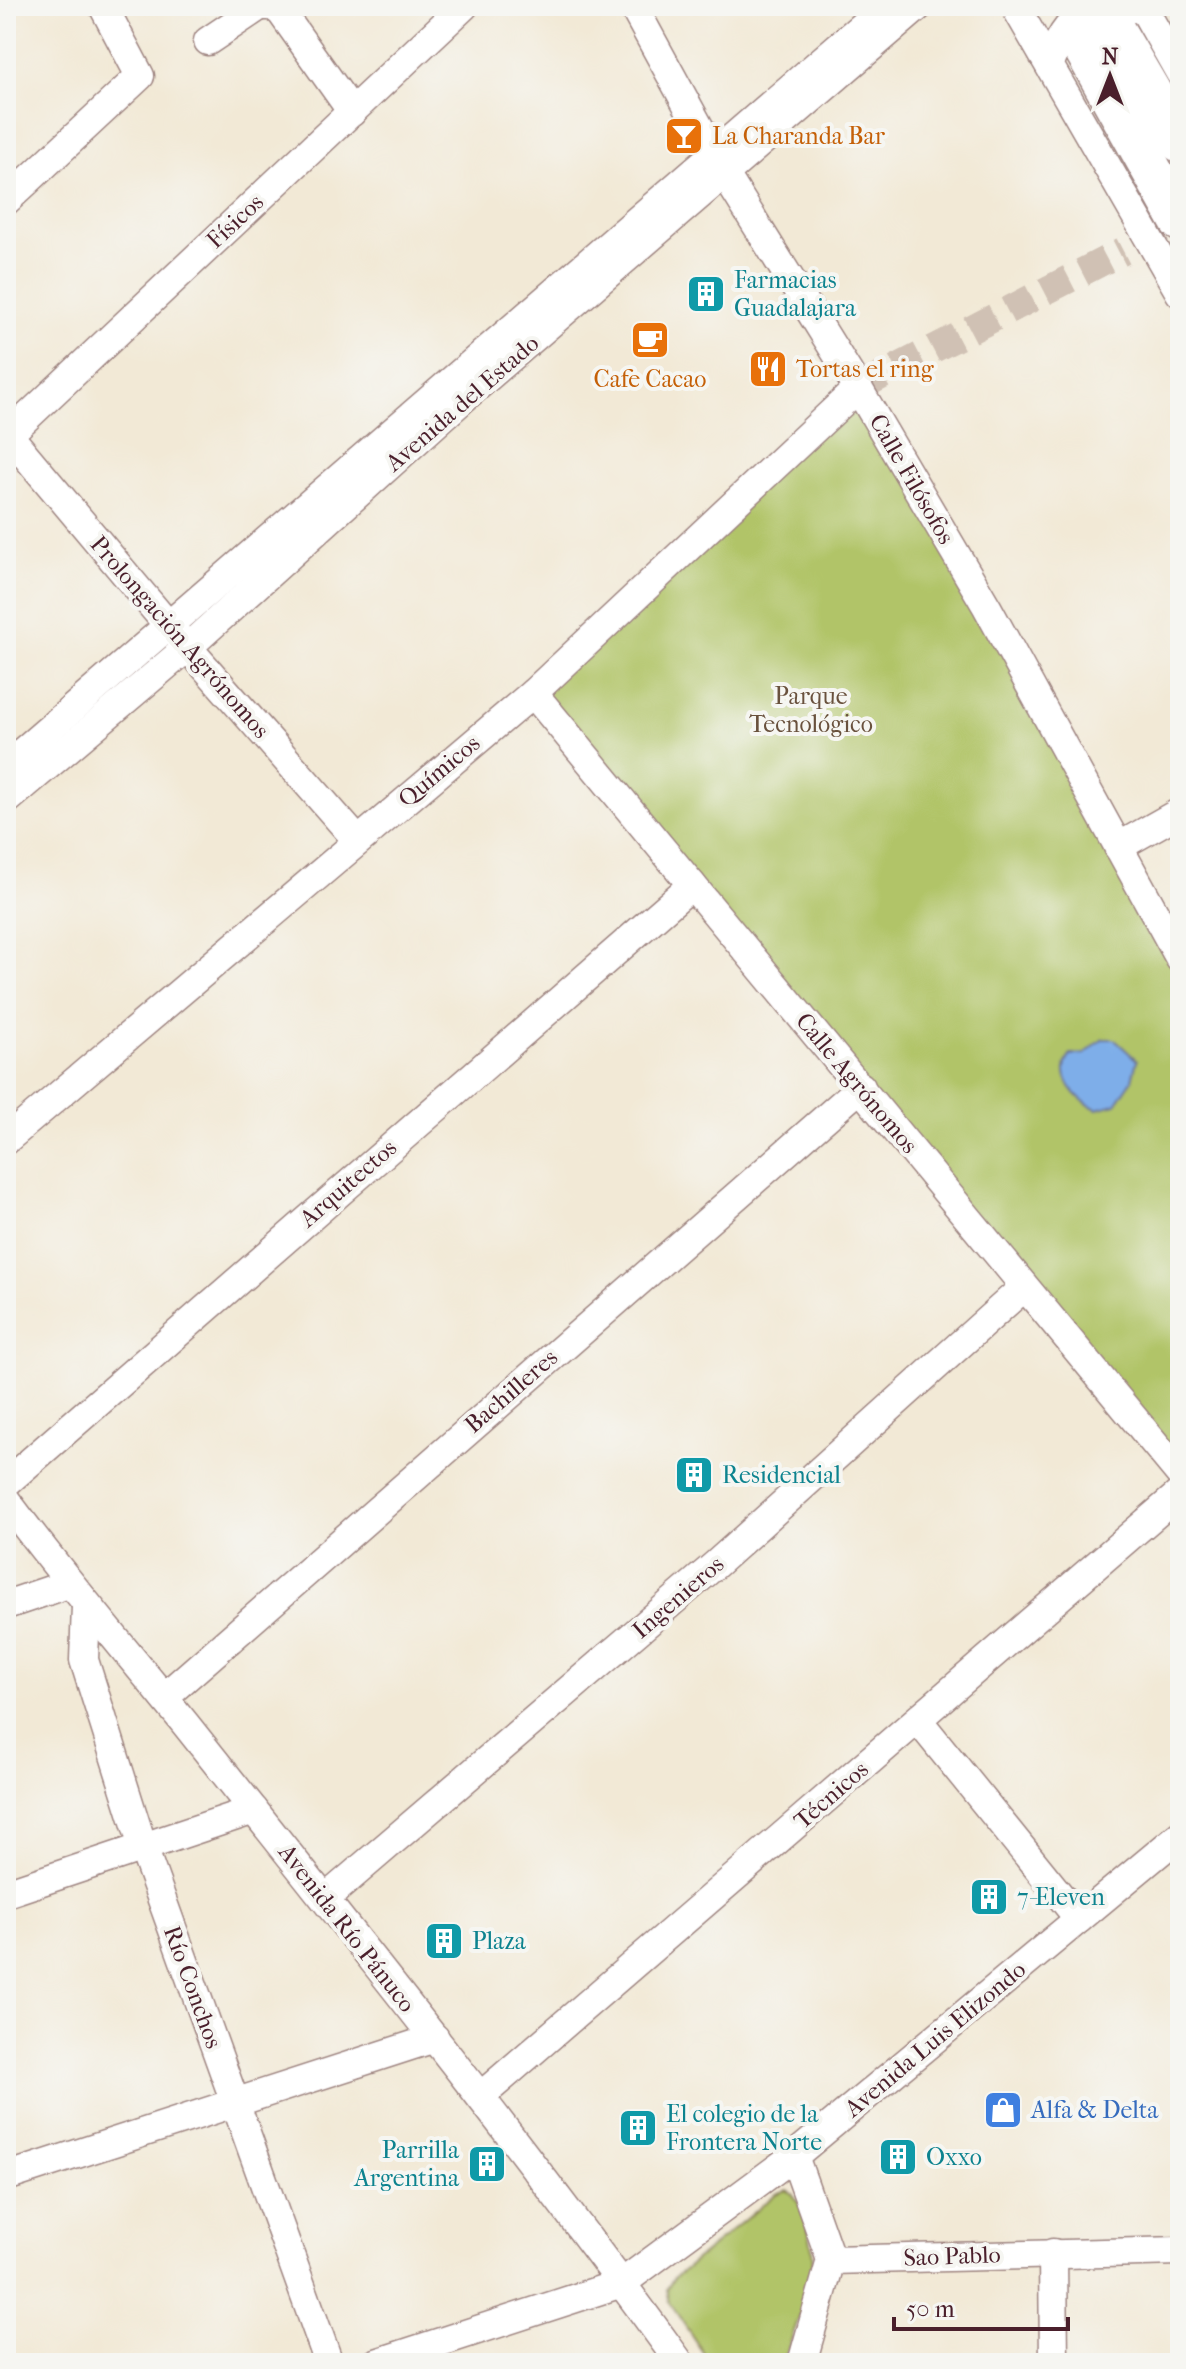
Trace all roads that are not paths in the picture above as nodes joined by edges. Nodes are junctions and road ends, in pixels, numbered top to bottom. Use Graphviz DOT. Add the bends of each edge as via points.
graph roads {
  1 [pos="103,6"];
  2 [pos="261,6"];
  3 [pos="464,6"];
  4 [pos="633,6"];
  5 [pos="885,6"];
  6 [pos="919,6"];
  7 [pos="1015,6"];
  8 [pos="1105,29"];
  9 [pos="208,41"];
  10 [pos="1180,73"];
  11 [pos="352,112"];
  12 [pos="1180,142"];
  13 [pos="721,165"];
  14 [pos="6,201"];
  15 [pos="1180,221"];
  16 [pos="1180,293"];
  17 [pos="858,388"];
  18 [pos="7,434"];
  19 [pos="168,625"];
  20 [pos="188,647"];
  21 [pos="533,693"];
  22 [pos="6,766"];
  23 [pos="6,801"];
  24 [pos="1180,812"];
  25 [pos="357,840"];
  26 [pos="1118,847"];
  27 [pos="692,885"];
  28 [pos="1180,959"];
  29 [pos="861,1087"];
  30 [pos="6,1140"];
  31 [pos="1023,1288"];
  32 [pos="1180,1474"];
  33 [pos="6,1483"];
  34 [pos="1180,1493"];
  35 [pos="6,1500"];
  36 [pos="77,1595"];
  37 [pos="6,1605"];
  38 [pos="164,1697"];
  39 [pos="918,1720"];
  40 [pos="254,1810"];
  41 [pos="1180,1835"];
  42 [pos="143,1847"];
  43 [pos="6,1893"];
  44 [pos="325,1899"];
  45 [pos="1079,1919"];
  46 [pos="435,2038"];
  47 [pos="481,2096"];
  48 [pos="235,2104"];
  49 [pos="794,2156"];
  50 [pos="6,2177"];
  51 [pos="1180,2251"];
  52 [pos="1053,2253"];
  53 [pos="831,2260"];
  54 [pos="622,2283"];
  55 [pos="329,2363"];
  56 [pos="376,2363"];
  57 [pos="680,2363"];
  58 [pos="802,2363"];
  59 [pos="1054,2363"];
  1 -- 14 [label="street" via="140,76"];
  2 -- 9 [label="street"];
  2 -- 11 [label="street" via="281,12"];
  3 -- 11 [label="street, Físicos"];
  4 -- 13 [label="street, Calle Filósofos"];
  5 -- 13 [label="street, Avenida del Estado"];
  6 -- 13 [label="street, Avenida del Estado"];
  7 -- 8 [label="street"];
  8 -- 10 [label="street"];
  8 -- 12 [label="highway"];
  8 -- 15 [label="highway"];
  8 -- 16 [label="street"];
  11 -- 18 [label="street, Físicos"];
  13 -- 17 [label="street, Calle Filósofos"];
  13 -- 19 [label="street, Avenida del Estado"];
  13 -- 20 [label="street, Avenida del Estado"];
  17 -- 21 [label="street, Químicos"];
  17 -- 26 [label="street, Calle Filósofos" via="987,607"];
  18 -- 19 [label="street, Prolongación Agrónomos"];
  19 -- 20 [label="street, Prolongación Agrónomos"];
  19 -- 22 [label="street, Avenida del Estado"];
  20 -- 23 [label="street, Avenida del Estado"];
  20 -- 25 [label="street, Prolongación Agrónomos"];
  21 -- 25 [label="street, Químicos"];
  21 -- 27 [label="street, Calle Agrónomos"];
  24 -- 26 [label="street"];
  25 -- 30 [label="street, Químicos"];
  26 -- 28 [label="street, Calle Filósofos"];
  27 -- 29 [label="street, Calle Agrónomos"];
  27 -- 33 [label="street, Arquitectos"];
  29 -- 31 [label="street, Calle Agrónomos"];
  29 -- 38 [label="street, Bachilleres"];
  31 -- 32 [label="street, Calle Agrónomos"];
  31 -- 44 [label="street, Ingenieros" via="715,1565"];
  34 -- 39 [label="street, Técnicos"];
  35 -- 36 [label="street, Avenida Río Pánuco"];
  36 -- 37 [label="street"];
  36 -- 38 [label="street, Avenida Río Pánuco"];
  36 -- 42 [label="street, Río Conchos" via="84,1660"];
  38 -- 40 [label="street, Avenida Río Pánuco"];
  39 -- 45 [label="street"];
  39 -- 47 [label="street, Técnicos"];
  40 -- 42 [label="street"];
  40 -- 44 [label="street, Avenida Río Pánuco"];
  41 -- 45 [label="street, Avenida Luis Elizondo"];
  42 -- 43 [label="street"];
  42 -- 48 [label="street, Río Conchos"];
  44 -- 46 [label="street, Avenida Río Pánuco"];
  45 -- 49 [label="street, Avenida Luis Elizondo"];
  46 -- 47 [label="street, Avenida Río Pánuco"];
  46 -- 48 [label="street"];
  47 -- 54 [label="street, Avenida Río Pánuco"];
  48 -- 50 [label="street"];
  48 -- 55 [label="street, Río Conchos"];
  49 -- 53 [label="street"];
  49 -- 54 [label="street, Avenida Luis Elizondo"];
  51 -- 52 [label="street, Sao Pablo"];
  52 -- 53 [label="street, Sao Pablo"];
  52 -- 59 [label="street"];
  53 -- 58 [label="street"];
  54 -- 56 [label="street, Avenida Luis Elizondo"];
  54 -- 57 [label="street, Avenida Río Pánuco"];
}
